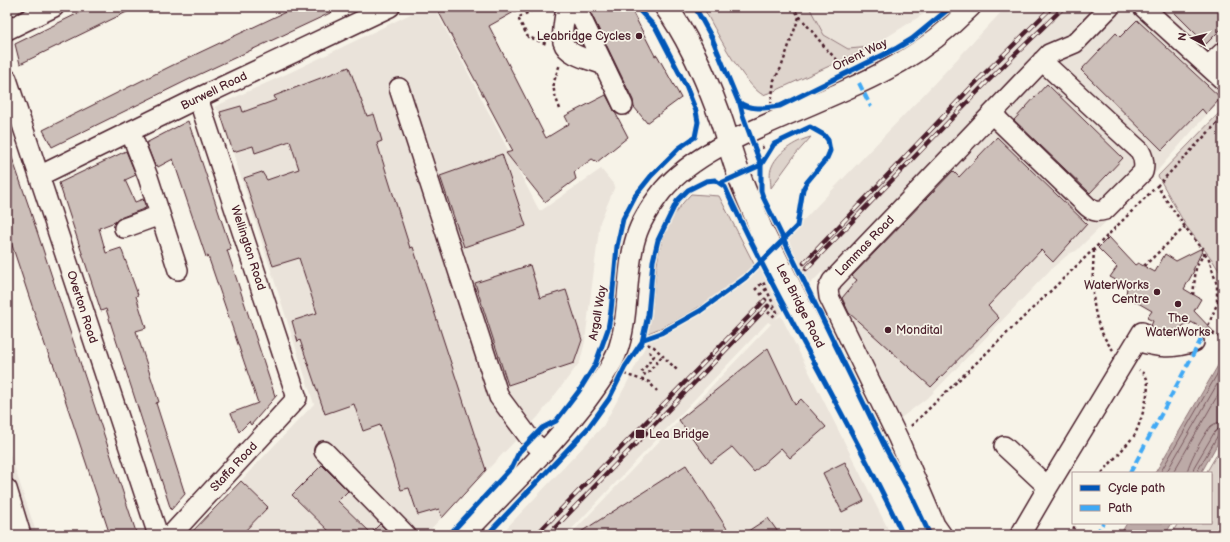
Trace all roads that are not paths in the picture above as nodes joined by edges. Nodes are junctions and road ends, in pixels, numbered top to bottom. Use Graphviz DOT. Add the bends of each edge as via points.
graph roads {
  1 [pos="54,7"];
  2 [pos="390,7"];
  3 [pos="566,7"];
  4 [pos="576,7"];
  5 [pos="666,7"];
  6 [pos="971,7"];
  7 [pos="1143,7"];
  8 [pos="1105,13"];
  9 [pos="7,30"];
  10 [pos="1223,52"];
  11 [pos="1042,61"];
  12 [pos="604,64"];
  13 [pos="1208,66"];
  14 [pos="7,79"];
  15 [pos="1223,80"];
  16 [pos="399,88"];
  17 [pos="198,98"];
  18 [pos="624,105"];
  19 [pos="992,114"];
  20 [pos="130,131"];
  21 [pos="729,143"];
  22 [pos="39,176"];
  23 [pos="160,215"];
  24 [pos="124,228"];
  25 [pos="178,270"];
  26 [pos="1202,335"];
  27 [pos="297,398"];
  28 [pos="1004,446"];
  29 [pos="324,451"];
  30 [pos="544,452"];
  31 [pos="1048,487"];
  32 [pos="7,489"];
  33 [pos="21,535"];
  34 [pos="158,535"];
  35 [pos="171,535"];
  36 [pos="406,535"];
  37 [pos="464,535"];
  38 [pos="918,535"];
  39 [pos="942,535"];
  40 [pos="1020,535"];
  1 -- 9 [label="street"];
  2 -- 17 [label="street, Burwell Road"];
  3 -- 12 [label="street" via="563,41 558,46"];
  4 -- 12 [label="street"];
  5 -- 21 [label="main road, Lea Bridge Road" via="687,41 709,87"];
  6 -- 21 [label="street, Orient Way" via="933,41 902,62"];
  7 -- 13 [label="street"];
  8 -- 11 [label="street, Lammas Road" via="1075,43 1049,54"];
  10 -- 13 [label="street"];
  11 -- 19 [label="street, Lammas Road"];
  11 -- 19 [label="street" via="1140,151 1143,157 1143,172 1105,210 1093,211"];
  12 -- 18 [label="street"];
  13 -- 15 [label="street"];
  14 -- 22 [label="street, Overton Road"];
  16 -- 30 [label="street" via="499,397 531,440"];
  17 -- 20 [label="street, Burwell Road"];
  17 -- 27 [label="street, Wellington Road"];
  19 -- 39 [label="street, Lammas Road" via="832,281 828,289 829,297"];
  20 -- 22 [label="street, Burwell Road"];
  20 -- 23 [label="street"];
  21 -- 30 [label="street" via="688,167 671,182 642,221 636,238 629,281 626,321 615,357 592,394"];
  21 -- 38 [label="main road, Lea Bridge Road, bridge" via="739,176 762,228"];
  22 -- 34 [label="street, Overton Road"];
  23 -- 24 [label="street"];
  23 -- 25 [label="street"];
  26 -- 31 [label="street" via="1182,346 1168,347 1154,346 1139,337"];
  27 -- 35 [label="street, Staffa Road"];
  28 -- 31 [label="street"];
  29 -- 36 [label="street"];
  30 -- 37 [label="street"];
  31 -- 40 [label="street"];
  32 -- 33 [label="street"];
}
